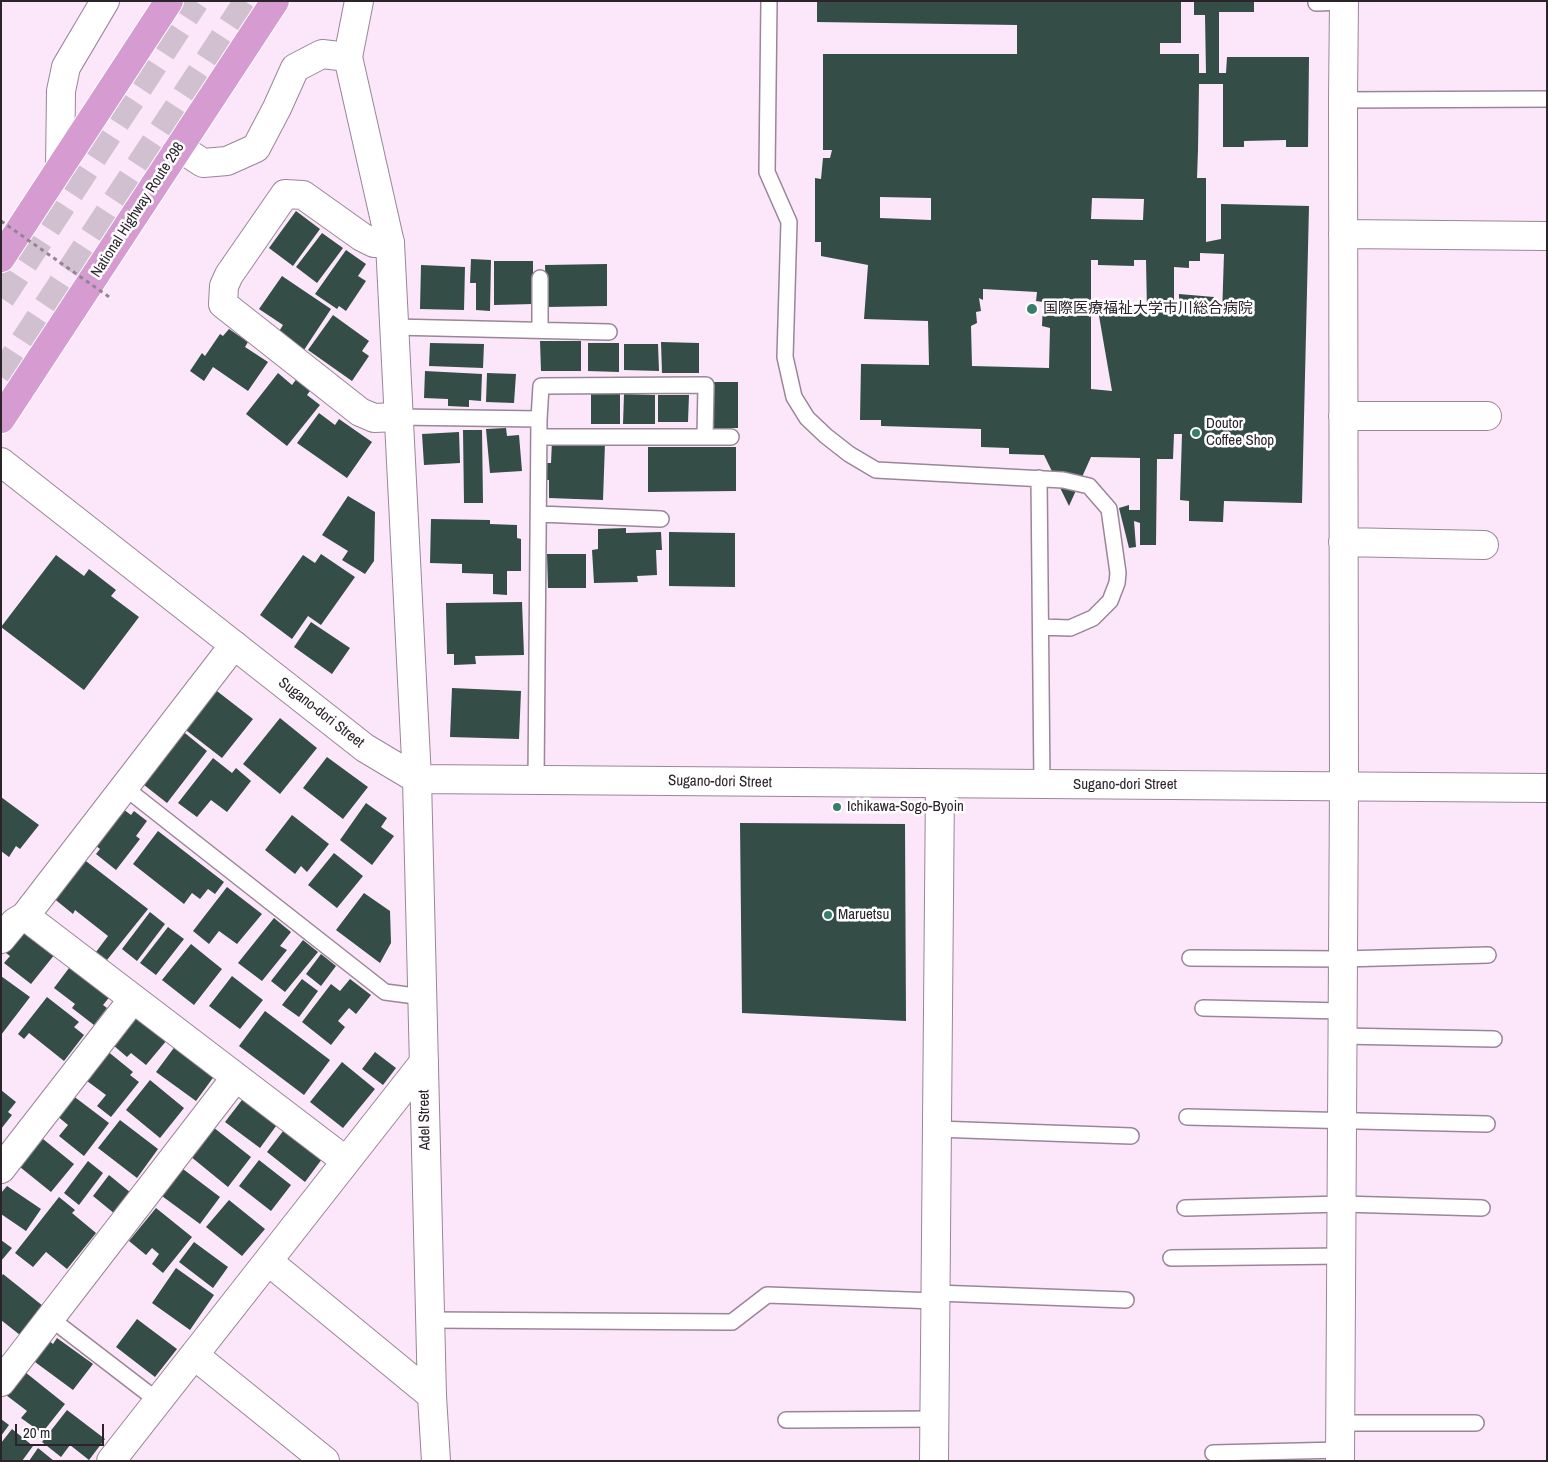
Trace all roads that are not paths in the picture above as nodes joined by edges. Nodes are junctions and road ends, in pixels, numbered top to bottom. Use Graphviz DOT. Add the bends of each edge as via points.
graph roads {
  1 [pos="106,1"];
  2 [pos="169,1"];
  3 [pos="275,1"];
  4 [pos="359,1"];
  5 [pos="769,1"];
  6 [pos="1316,1"];
  7 [pos="1344,2"];
  8 [pos="348,57"];
  9 [pos="1547,99"];
  10 [pos="1343,100"];
  11 [pos="180,148"];
  12 [pos="60,168"];
  13 [pos="1343,234"];
  14 [pos="1547,236"];
  15 [pos="390,243"];
  16 [pos="1,258"];
  17 [pos="540,278"];
  18 [pos="394,327"];
  19 [pos="540,330"];
  20 [pos="609,332"];
  21 [pos="398,416"];
  22 [pos="1343,416"];
  23 [pos="1487,416"];
  24 [pos="1,419"];
  25 [pos="539,419"];
  26 [pos="539,437"];
  27 [pos="705,437"];
  28 [pos="731,437"];
  29 [pos="1,462"];
  30 [pos="1039,478"];
  31 [pos="539,514"];
  32 [pos="661,519"];
  33 [pos="1344,542"];
  34 [pos="1484,545"];
  35 [pos="1041,628"];
  36 [pos="234,645"];
  37 [pos="417,779"];
  38 [pos="536,780"];
  39 [pos="940,784"];
  40 [pos="1042,785"];
  41 [pos="1344,786"];
  42 [pos="124,787"];
  43 [pos="1547,788"];
  44 [pos="25,916"];
  45 [pos="1,939"];
  46 [pos="1488,955"];
  47 [pos="1190,958"];
  48 [pos="1343,959"];
  49 [pos="422,997"];
  50 [pos="133,999"];
  51 [pos="1203,1008"];
  52 [pos="1342,1023"];
  53 [pos="1494,1039"];
  54 [pos="424,1062"];
  55 [pos="236,1077"];
  56 [pos="1187,1117"];
  57 [pos="1342,1120"];
  58 [pos="1488,1124"];
  59 [pos="937,1129"];
  60 [pos="1131,1136"];
  61 [pos="346,1162"];
  62 [pos="1,1169"];
  63 [pos="1342,1204"];
  64 [pos="1185,1208"];
  65 [pos="1482,1208"];
  66 [pos="1342,1256"];
  67 [pos="1171,1258"];
  68 [pos="268,1261"];
  69 [pos="936,1297"];
  70 [pos="1126,1300"];
  71 [pos="50,1318"];
  72 [pos="430,1320"];
  73 [pos="194,1355"];
  74 [pos="1,1382"];
  75 [pos="432,1396"];
  76 [pos="158,1401"];
  77 [pos="935,1419"];
  78 [pos="786,1420"];
  79 [pos="1341,1423"];
  80 [pos="1476,1423"];
  81 [pos="1213,1453"];
  82 [pos="1340,1456"];
  83 [pos="118,1458"];
  84 [pos="325,1461"];
  85 [pos="436,1461"];
  86 [pos="934,1461"];
  1 -- 12 [label="street" via="66,67 61,91"];
  2 -- 12 [label="highway"];
  3 -- 11 [label="highway, National Highway Route 298"];
  4 -- 8 [label="street"];
  5 -- 30 [label="lane" via="768,172 789,222 785,357 794,396 807,418 826,436 876,470"];
  6 -- 7 [label="lane"];
  7 -- 10 [label="street"];
  8 -- 11 [label="street" via="322,54 295,68 256,148 227,161 203,163"];
  8 -- 15 [label="street, Adel Street"];
  9 -- 10 [label="lane"];
  10 -- 13 [label="street"];
  11 -- 24 [label="highway, National Highway Route 298"];
  12 -- 16 [label="highway"];
  13 -- 14 [label="street"];
  13 -- 22 [label="street"];
  15 -- 18 [label="street, Adel Street"];
  15 -- 21 [label="street" via="374,243 303,196 286,194 228,276 222,304 360,412 374,418"];
  17 -- 19 [label="lane"];
  18 -- 19 [label="lane"];
  18 -- 21 [label="street, Adel Street"];
  19 -- 20 [label="lane"];
  21 -- 25 [label="lane"];
  21 -- 37 [label="street, Adel Street"];
  22 -- 23 [label="street"];
  22 -- 33 [label="street"];
  25 -- 26 [label="lane"];
  25 -- 27 [label="lane" via="541,386 706,385"];
  26 -- 27 [label="lane"];
  26 -- 31 [label="lane"];
  27 -- 28 [label="lane"];
  29 -- 36 [label="street, Sugano-dori Street"];
  30 -- 35 [label="lane"];
  30 -- 35 [label="lane" via="1089,486 1101,499 1108,508 1118,573 1110,602 1092,618 1070,628"];
  31 -- 32 [label="lane"];
  31 -- 38 [label="lane"];
  33 -- 34 [label="street"];
  33 -- 41 [label="street"];
  35 -- 40 [label="lane"];
  36 -- 37 [label="street, Sugano-dori Street" via="365,748"];
  36 -- 42 [label="street"];
  37 -- 38 [label="street, Sugano-dori Street"];
  37 -- 49 [label="street, Adel Street"];
  38 -- 39 [label="street, Sugano-dori Street"];
  39 -- 40 [label="street, Sugano-dori Street"];
  39 -- 59 [label="street"];
  40 -- 41 [label="street, Sugano-dori Street"];
  41 -- 43 [label="street, Sugano-dori Street"];
  41 -- 48 [label="street"];
  42 -- 44 [label="street"];
  42 -- 49 [label="lane" via="385,992"];
  44 -- 45 [label="street" via="15,922"];
  44 -- 50 [label="street"];
  46 -- 48 [label="lane"];
  47 -- 48 [label="lane"];
  48 -- 52 [label="street"];
  49 -- 54 [label="street, Adel Street"];
  50 -- 55 [label="street"];
  50 -- 62 [label="street"];
  51 -- 52 [label="lane"];
  52 -- 53 [label="lane"];
  52 -- 57 [label="street"];
  54 -- 61 [label="street"];
  54 -- 72 [label="street, Adel Street"];
  55 -- 61 [label="street"];
  55 -- 71 [label="street"];
  56 -- 57 [label="lane"];
  57 -- 58 [label="lane"];
  57 -- 63 [label="street"];
  59 -- 60 [label="lane"];
  59 -- 69 [label="street"];
  61 -- 68 [label="street"];
  63 -- 64 [label="lane"];
  63 -- 65 [label="lane"];
  63 -- 66 [label="street"];
  66 -- 67 [label="lane"];
  66 -- 79 [label="street"];
  68 -- 73 [label="street"];
  68 -- 75 [label="street"];
  69 -- 70 [label="lane"];
  69 -- 72 [label="lane" via="767,1295 732,1322"];
  69 -- 77 [label="street"];
  71 -- 74 [label="street"];
  71 -- 76 [label="lane"];
  72 -- 75 [label="street, Adel Street"];
  73 -- 76 [label="street"];
  73 -- 84 [label="street"];
  75 -- 85 [label="street, Adel Street"];
  76 -- 83 [label="street"];
  77 -- 78 [label="lane"];
  77 -- 86 [label="street"];
  79 -- 80 [label="lane"];
  79 -- 82 [label="street"];
  81 -- 82 [label="lane"];
}
